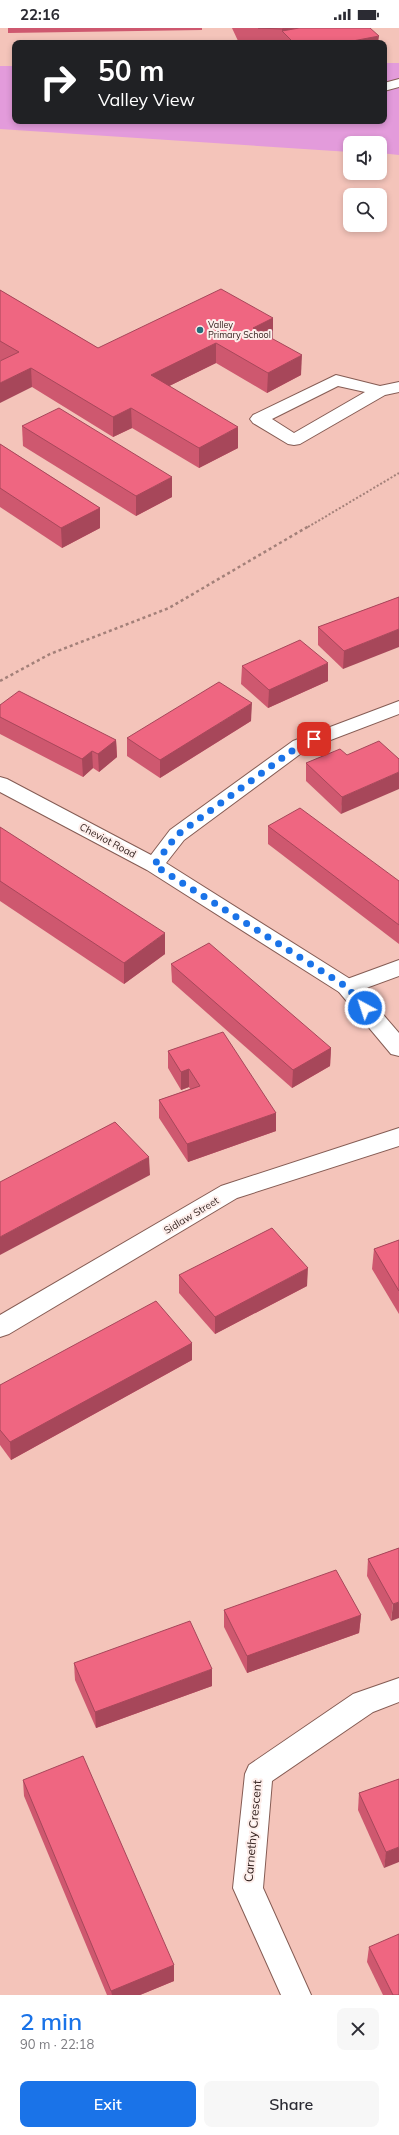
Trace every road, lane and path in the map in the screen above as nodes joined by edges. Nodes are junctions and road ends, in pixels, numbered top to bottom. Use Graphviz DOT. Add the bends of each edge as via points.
graph roads {
  1 [pos="399,83"];
  2 [pos="387,86"];
  3 [pos="399,387"];
  4 [pos="380,391"];
  5 [pos="399,473"];
  6 [pos="0,680"];
  7 [pos="399,706"];
  8 [pos="0,784"];
  9 [pos="154,865"];
  10 [pos="399,968"];
  11 [pos="347,987"];
  12 [pos="399,1048"];
  13 [pos="399,1137"];
  14 [pos="0,1327"];
  15 [pos="399,1690"];
  16 [pos="296,1995"];
  1 -- 2 [label="street"];
  3 -- 4 [label="street"];
  4 -- 4 [label="street" via="294,440 259,419 336,380"];
  5 -- 6 [label="path" via="169,608 50,654"];
  7 -- 9 [label="street" via="300,745 177,835"];
  8 -- 9 [label="street, Cheviot Road"];
  9 -- 11 [label="street, Cheviot Road"];
  10 -- 11 [label="street"];
  11 -- 12 [label="street, Cheviot Road"];
  13 -- 14 [label="street, Sidlaw Street" via="229,1192"];
  15 -- 16 [label="street, Carnethy Crescent" via="363,1703 259,1774 248,1888"];
}
